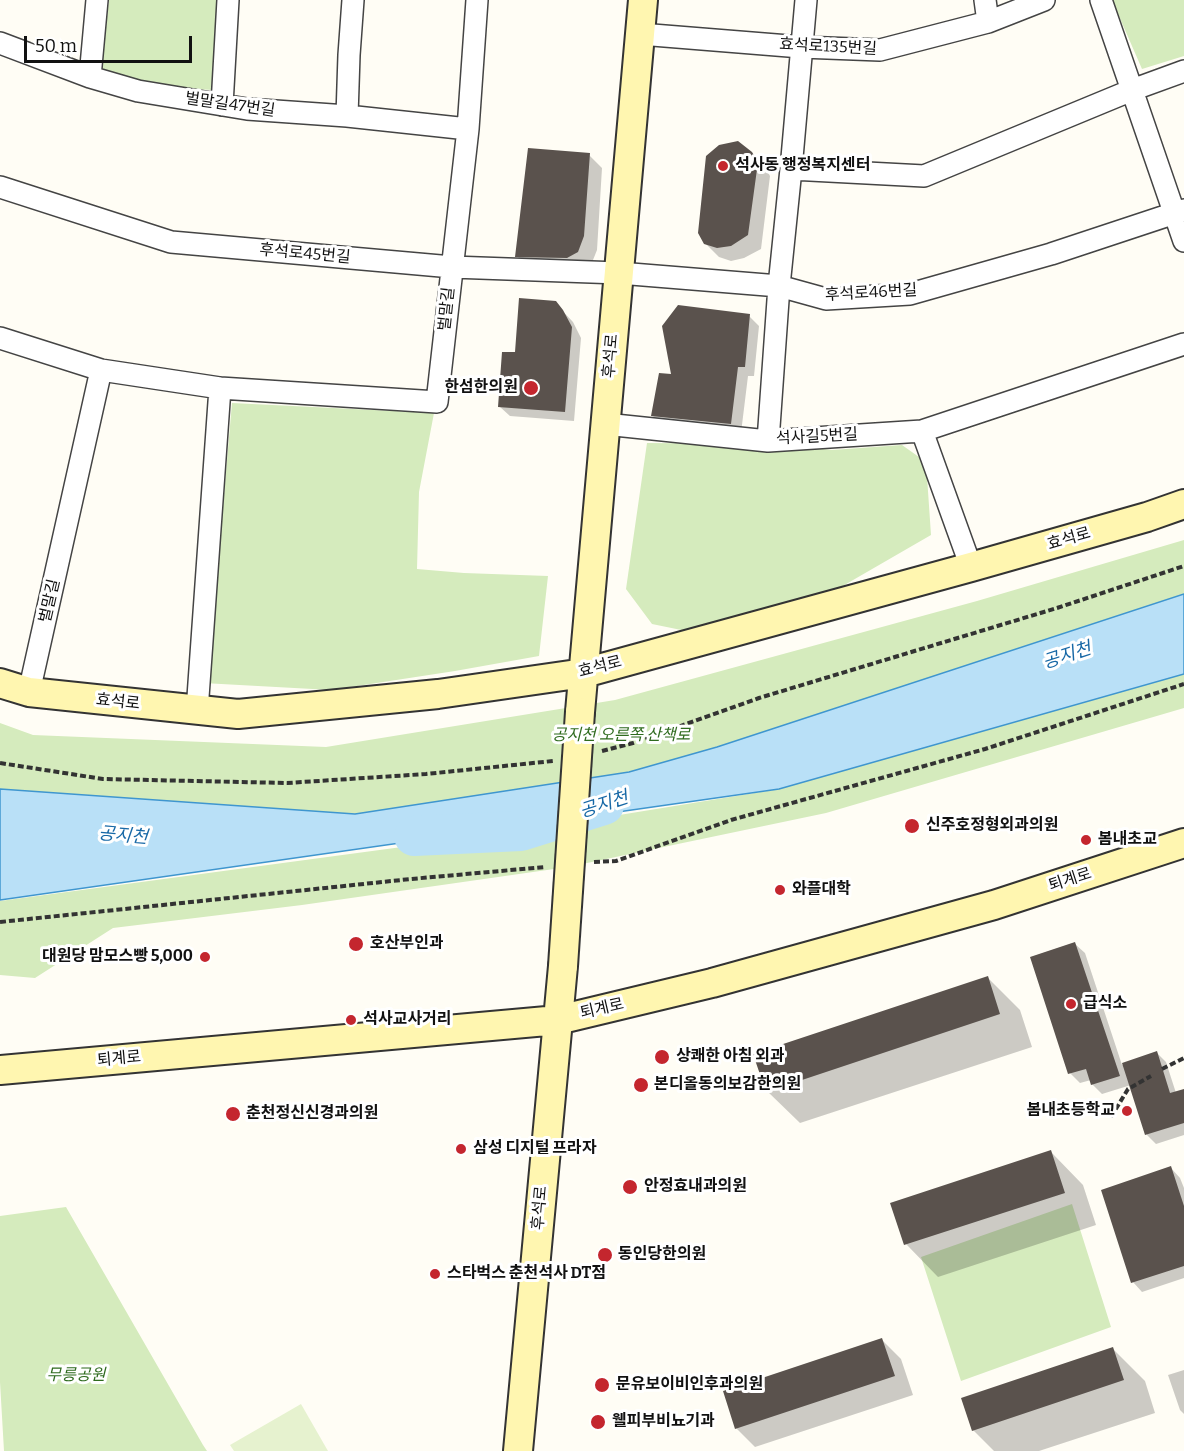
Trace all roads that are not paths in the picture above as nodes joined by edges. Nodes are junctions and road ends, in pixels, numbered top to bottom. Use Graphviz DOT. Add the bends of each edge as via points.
graph roads {
  1 [pos="97,0"];
  2 [pos="228,0"];
  3 [pos="353,0"];
  4 [pos="477,0"];
  5 [pos="643,0"];
  6 [pos="806,0"];
  7 [pos="985,0"];
  8 [pos="1044,0"];
  9 [pos="1101,0"];
  10 [pos="988,22"];
  11 [pos="640,34"];
  12 [pos="0,43"];
  13 [pos="801,47"];
  14 [pos="1184,71"];
  15 [pos="90,77"];
  16 [pos="1132,90"];
  17 [pos="222,105"];
  18 [pos="347,116"];
  19 [pos="468,129"];
  20 [pos="791,169"];
  21 [pos="0,188"];
  22 [pos="1179,211"];
  23 [pos="1184,241"];
  24 [pos="452,267"];
  25 [pos="619,273"];
  26 [pos="779,286"];
  27 [pos="0,338"];
  28 [pos="1184,344"];
  29 [pos="101,370"];
  30 [pos="220,388"];
  31 [pos="605,424"];
  32 [pos="922,430"];
  33 [pos="768,441"];
  34 [pos="1184,504"];
  35 [pos="971,567"];
  36 [pos="584,673"];
  37 [pos="0,682"];
  38 [pos="30,692"];
  39 [pos="197,711"];
  40 [pos="1184,843"];
  41 [pos="558,1020"];
  42 [pos="0,1070"];
  43 [pos="518,1451"];
  1 -- 15 [label="street"];
  2 -- 17 [label="street"];
  3 -- 18 [label="street"];
  4 -- 19 [label="street, 벌말길"];
  5 -- 11 [label="street, 후석로"];
  6 -- 13 [label="street, 석사길5번길"];
  7 -- 10 [label="street"];
  8 -- 10 [label="street, 효석로135번길"];
  9 -- 16 [label="street"];
  10 -- 13 [label="street, 효석로135번길" via="880,51"];
  11 -- 13 [label="street, 효석로135번길"];
  11 -- 25 [label="street, 후석로"];
  12 -- 15 [label="street, 벌말길47번길"];
  13 -- 20 [label="street, 석사길5번길"];
  14 -- 16 [label="street"];
  15 -- 17 [label="street, 벌말길47번길" via="138,91"];
  16 -- 20 [label="street" via="924,176"];
  16 -- 22 [label="street"];
  17 -- 18 [label="street, 벌말길47번길"];
  18 -- 19 [label="street, 벌말길47번길"];
  19 -- 24 [label="street, 벌말길"];
  20 -- 26 [label="street, 석사길5번길"];
  21 -- 24 [label="street, 후석로45번길" via="171,242"];
  22 -- 23 [label="street"];
  22 -- 26 [label="street, 후석로46번길" via="1051,254 910,294 826,299"];
  24 -- 25 [label="street, 후석로45번길"];
  24 -- 30 [label="street, 벌말길" via="437,402"];
  25 -- 26 [label="street, 후석로46번길"];
  25 -- 31 [label="street, 후석로"];
  26 -- 33 [label="street, 석사길5번길"];
  27 -- 29 [label="street, 벌말길"];
  28 -- 32 [label="street, 석사길5번길"];
  29 -- 30 [label="street, 벌말길"];
  29 -- 38 [label="street, 벌말길"];
  30 -- 39 [label="street"];
  31 -- 33 [label="street"];
  31 -- 36 [label="street, 후석로"];
  32 -- 33 [label="street, 석사길5번길"];
  32 -- 35 [label="street"];
  34 -- 35 [label="street, 효석로"];
  35 -- 36 [label="street, 효석로"];
  36 -- 39 [label="street, 효석로" via="438,694 238,714"];
  36 -- 41 [label="street, 후석로, bridge"];
  37 -- 38 [label="street, 효석로"];
  38 -- 39 [label="street, 효석로"];
  40 -- 41 [label="street, 퇴계로" via="994,905 712,983"];
  41 -- 42 [label="street, 퇴계로"];
  41 -- 43 [label="street, 후석로"];
}
